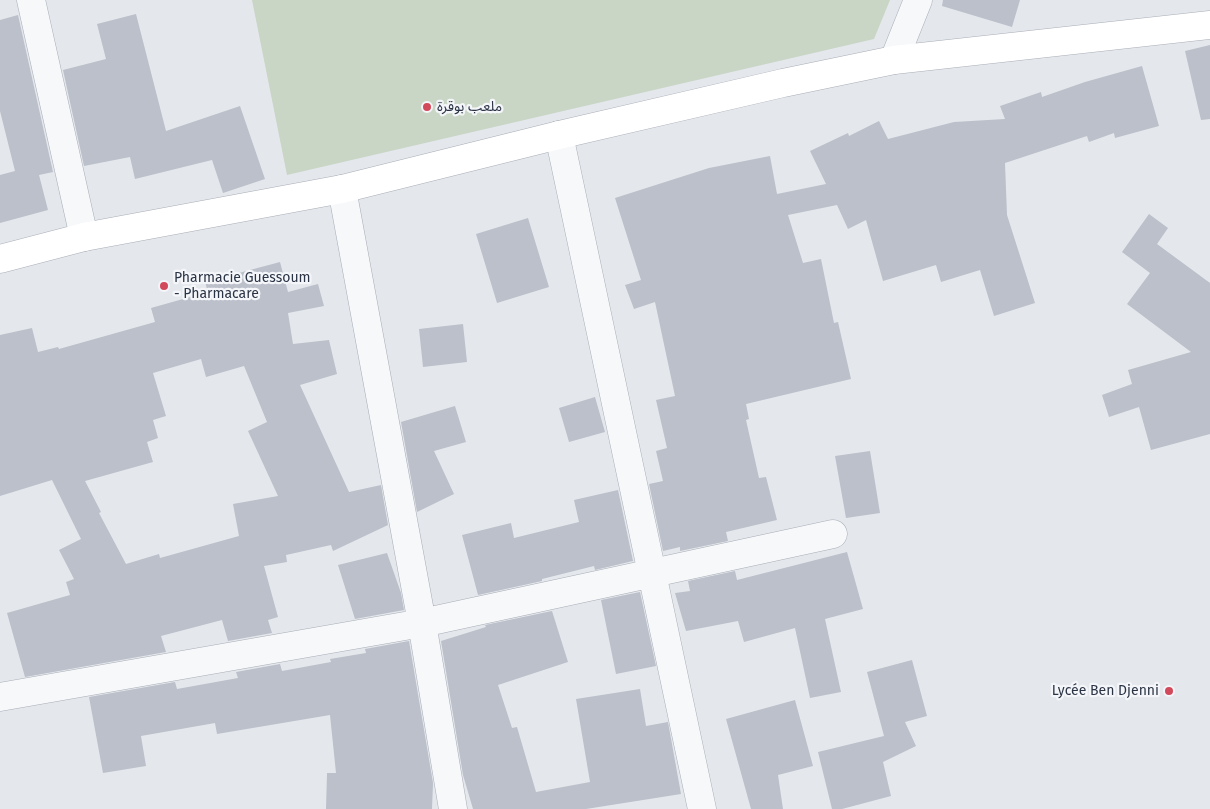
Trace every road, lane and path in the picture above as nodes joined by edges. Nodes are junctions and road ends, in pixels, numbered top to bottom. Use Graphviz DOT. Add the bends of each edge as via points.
graph roads {
  1 [pos="32,0"];
  2 [pos="918,0"];
  3 [pos="1210,25"];
  4 [pos="894,60"];
  5 [pos="559,135"];
  6 [pos="342,189"];
  7 [pos="84,237"];
  8 [pos="0,259"];
  9 [pos="833,534"];
  10 [pos="652,572"];
  11 [pos="422,623"];
  12 [pos="0,697"];
  13 [pos="453,809"];
  14 [pos="702,809"];
  1 -- 7 [label="street"];
  2 -- 4 [label="street"];
  3 -- 4 [label="main road"];
  4 -- 5 [label="main road"];
  5 -- 6 [label="main road"];
  5 -- 10 [label="street"];
  6 -- 7 [label="main road"];
  6 -- 11 [label="street"];
  7 -- 8 [label="main road"];
  9 -- 10 [label="street"];
  10 -- 11 [label="street"];
  10 -- 14 [label="street"];
  11 -- 12 [label="street"];
  11 -- 13 [label="street"];
}
